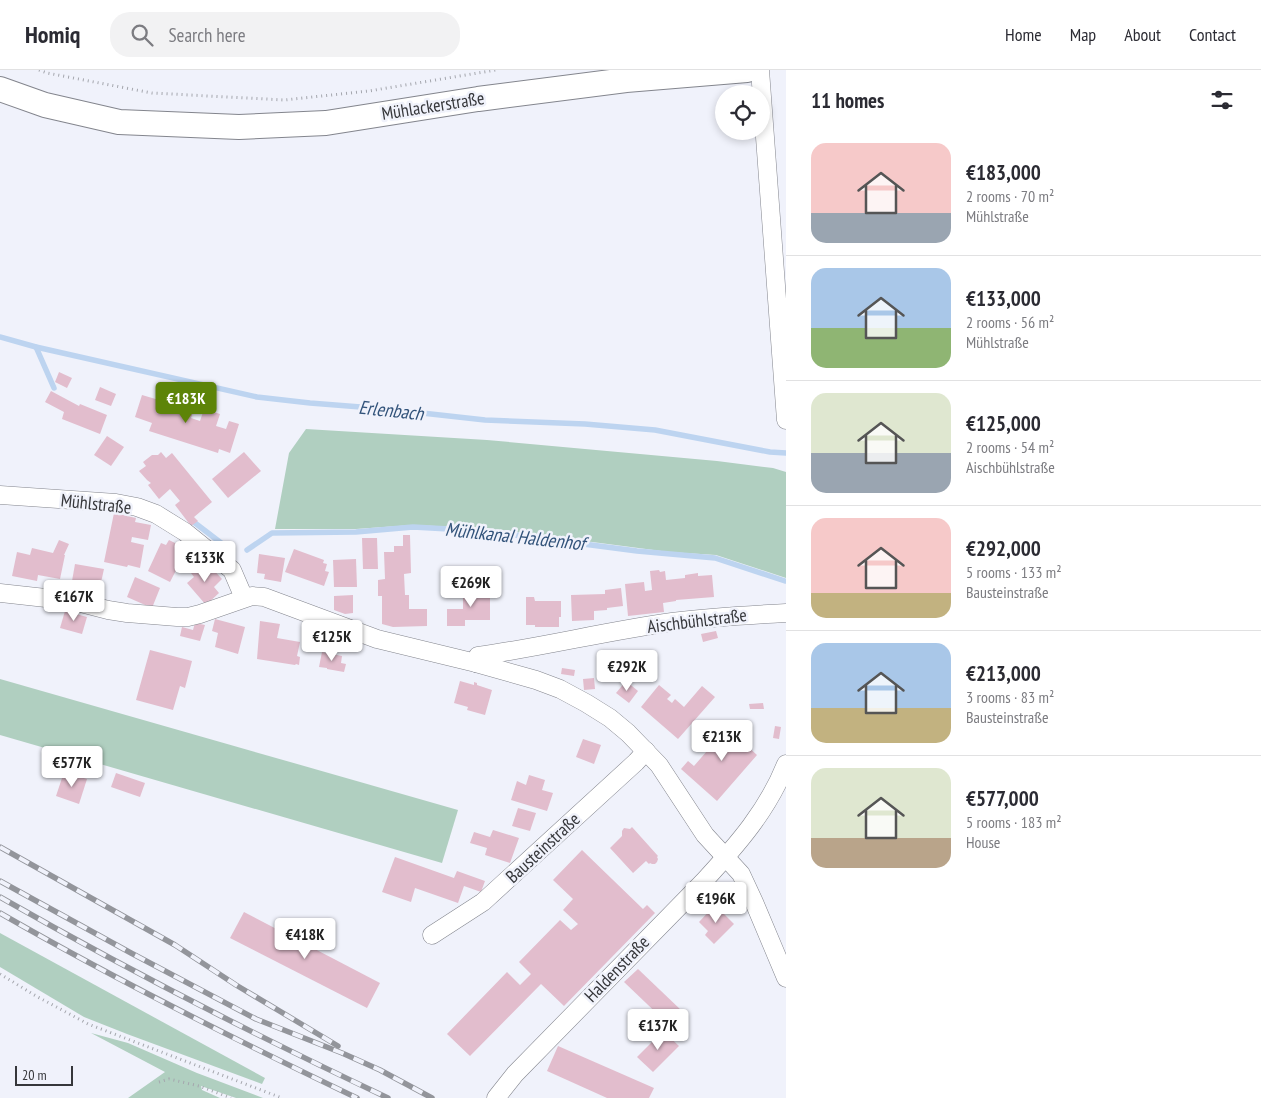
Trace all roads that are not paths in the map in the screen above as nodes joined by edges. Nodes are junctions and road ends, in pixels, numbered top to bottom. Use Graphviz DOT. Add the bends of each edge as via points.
graph roads {
  1 [pos="747,70"];
  2 [pos="760,70"];
  3 [pos="0,89"];
  4 [pos="786,420"];
  5 [pos="0,495"];
  6 [pos="0,593"];
  7 [pos="244,598"];
  8 [pos="786,612"];
  9 [pos="476,663"];
  10 [pos="646,751"];
  11 [pos="786,764"];
  12 [pos="726,856"];
  13 [pos="432,935"];
  14 [pos="786,978"];
  15 [pos="496,1098"];
  1 -- 3 [label="main road, Mühlackerstraße" via="626,80 326,123 239,127 119,122 45,105"];
  2 -- 4 [label="street"];
  5 -- 7 [label="street, Mühlstraße" via="116,503 156,514 185,532 232,570"];
  6 -- 7 [label="street" via="73,601 127,613 177,617 200,614"];
  7 -- 9 [label="street" via="264,597 377,639"];
  8 -- 9 [label="street, Aischbühlstraße" via="672,622 478,656"];
  9 -- 10 [label="street" via="560,689 610,718"];
  10 -- 12 [label="street" via="706,835"];
  10 -- 13 [label="street, Bausteinstraße" via="483,902"];
  11 -- 12 [label="street, Haldenstraße" via="768,802"];
  12 -- 14 [label="street" via="741,874"];
  12 -- 15 [label="street, Haldenstraße" via="515,1074"];
}
